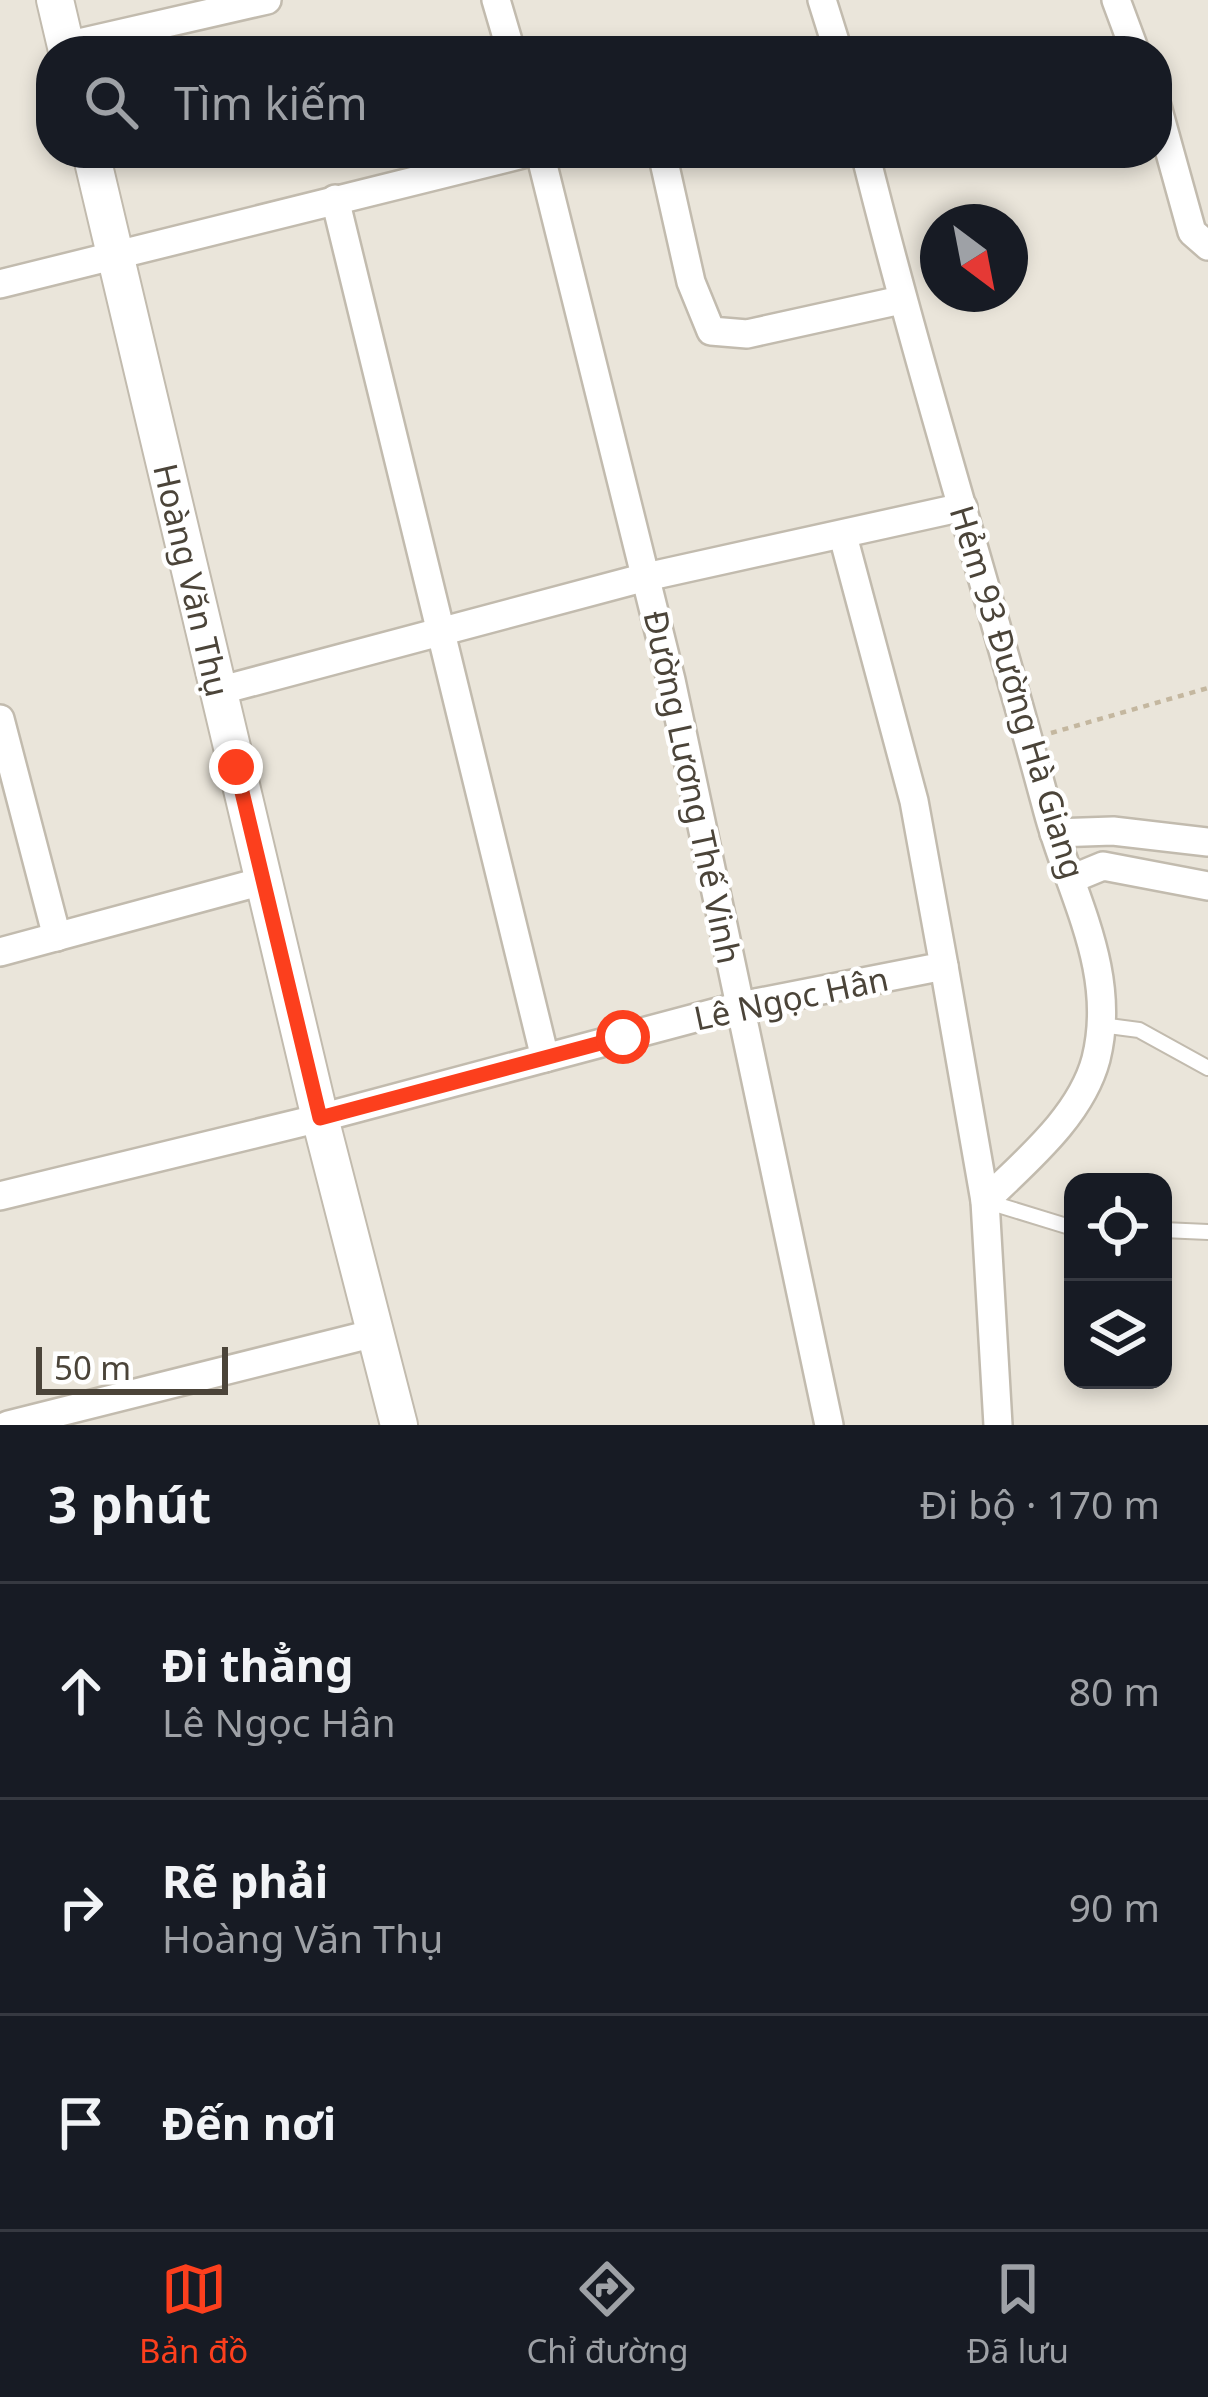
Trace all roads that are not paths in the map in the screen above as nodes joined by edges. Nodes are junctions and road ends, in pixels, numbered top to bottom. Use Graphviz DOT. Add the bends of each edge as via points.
graph roads {
  1 [pos="55,0"];
  2 [pos="267,0"];
  3 [pos="496,0"];
  4 [pos="822,0"];
  5 [pos="1116,0"];
  6 [pos="64,36"];
  7 [pos="117,36"];
  8 [pos="507,36"];
  9 [pos="833,36"];
  10 [pos="1129,36"];
  11 [pos="1172,160"];
  12 [pos="95,168"];
  13 [pos="464,168"];
  14 [pos="544,168"];
  15 [pos="665,168"];
  16 [pos="869,168"];
  17 [pos="335,199"];
  18 [pos="1208,246"];
  19 [pos="116,256"];
  20 [pos="0,284"];
  21 [pos="902,300"];
  22 [pos="963,507"];
  23 [pos="843,536"];
  24 [pos="646,577"];
  25 [pos="441,632"];
  26 [pos="218,691"];
  27 [pos="1,729"];
  28 [pos="1054,833"];
  29 [pos="1208,842"];
  30 [pos="1074,878"];
  31 [pos="263,881"];
  32 [pos="1208,886"];
  33 [pos="57,937"];
  34 [pos="0,952"];
  35 [pos="944,966"];
  36 [pos="740,1006"];
  37 [pos="1101,1025"];
  38 [pos="545,1058"];
  39 [pos="1208,1068"];
  40 [pos="320,1118"];
  41 [pos="0,1196"];
  42 [pos="985,1201"];
  43 [pos="1064,1225"];
  44 [pos="1172,1230"];
  45 [pos="1208,1232"];
  46 [pos="375,1333"];
  47 [pos="8,1425"];
  48 [pos="399,1425"];
  49 [pos="830,1425"];
  50 [pos="998,1425"];
  1 -- 6 [label="street"];
  2 -- 7 [label="street"];
  3 -- 8 [label="street"];
  4 -- 9 [label="street"];
  5 -- 10 [label="street"];
  11 -- 18 [label="street" via="1192,232"];
  12 -- 19 [label="street, Hoàng Văn Thụ"];
  13 -- 17 [label="street"];
  14 -- 24 [label="street, Đường Lương Thế Vinh"];
  15 -- 21 [label="street" via="691,282 711,331 782,328"];
  16 -- 21 [label="street, Hẻm 93 Đường Hà Giang"];
  17 -- 19 [label="street"];
  17 -- 25 [label="street"];
  19 -- 20 [label="street"];
  19 -- 26 [label="street, Hoàng Văn Thụ"];
  21 -- 22 [label="street, Hẻm 93 Đường Hà Giang"];
  22 -- 23 [label="street"];
  22 -- 28 [label="street, Hẻm 93 Đường Hà Giang"];
  23 -- 24 [label="street"];
  23 -- 35 [label="street" via="914,801"];
  24 -- 25 [label="street"];
  24 -- 36 [label="street, Đường Lương Thế Vinh"];
  25 -- 26 [label="street"];
  25 -- 38 [label="street"];
  26 -- 31 [label="street, Hoàng Văn Thụ"];
  27 -- 33 [label="street"];
  28 -- 29 [label="street" via="1113,830"];
  28 -- 30 [label="street, Hẻm 93 Đường Hà Giang"];
  30 -- 32 [label="street" via="1103,866"];
  30 -- 37 [label="street, Hẻm 93 Đường Hà Giang" via="1095,948"];
  31 -- 33 [label="street"];
  31 -- 40 [label="street, Hoàng Văn Thụ"];
  33 -- 34 [label="street"];
  35 -- 36 [label="street, Lê Ngọc Hân"];
  35 -- 42 [label="street"];
  36 -- 38 [label="street, Lê Ngọc Hân"];
  36 -- 49 [label="street, Đường Lương Thế Vinh"];
  37 -- 39 [label="lane" via="1138,1030"];
  37 -- 42 [label="street, Hẻm 93 Đường Hà Giang" via="1086,1087"];
  38 -- 40 [label="street, Lê Ngọc Hân"];
  40 -- 41 [label="street, Lê Ngọc Hân"];
  40 -- 46 [label="street, Hoàng Văn Thụ"];
  42 -- 43 [label="lane"];
  42 -- 50 [label="street"];
  44 -- 45 [label="lane"];
  46 -- 47 [label="street"];
  46 -- 48 [label="street, Hoàng Văn Thụ"];
}
